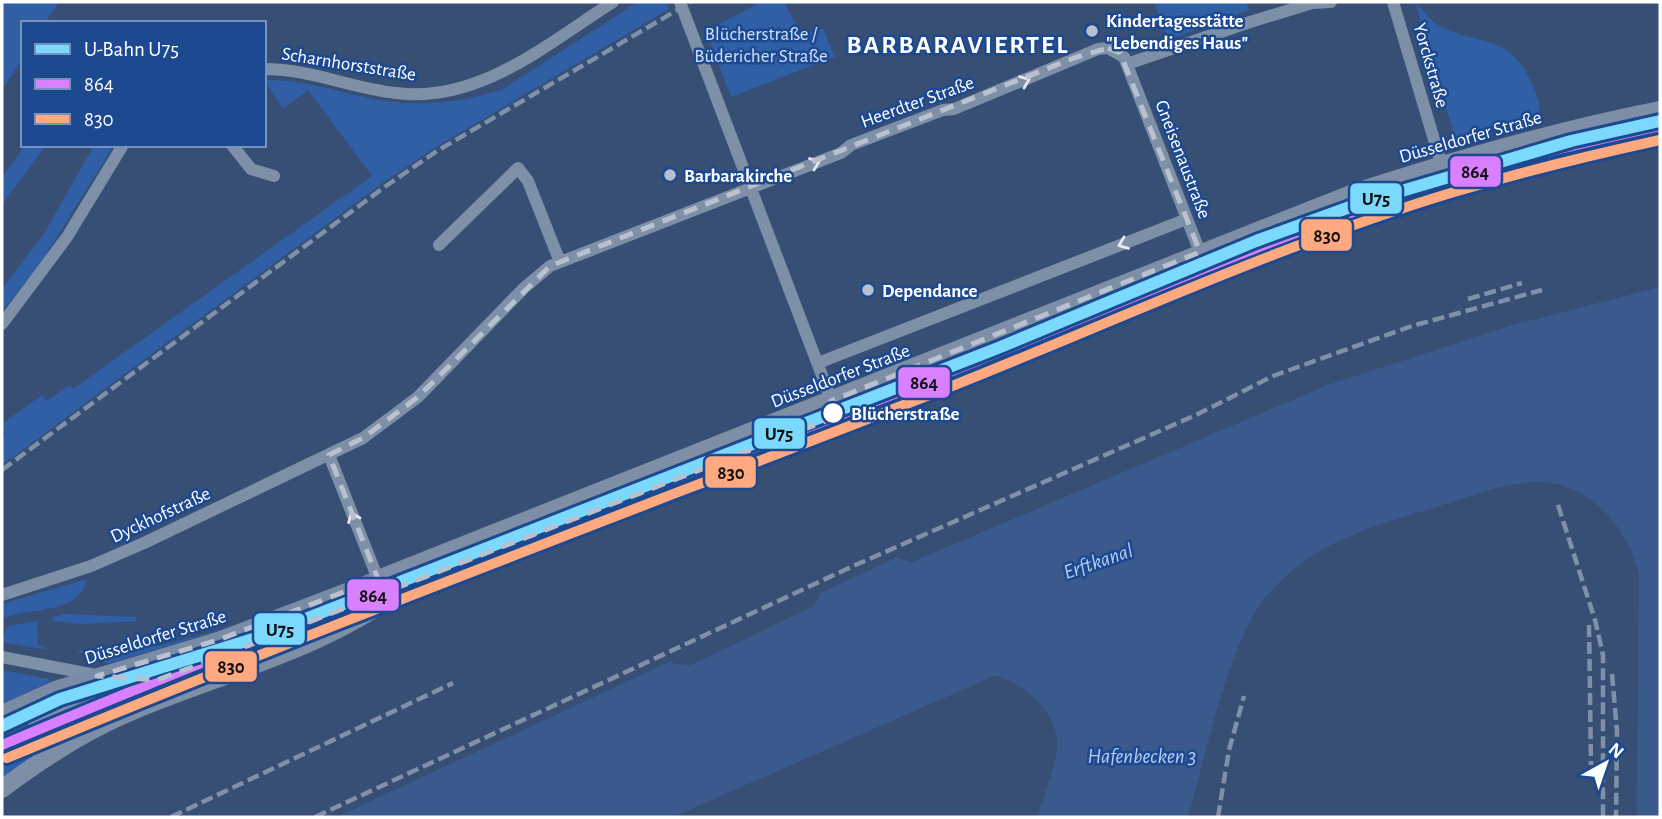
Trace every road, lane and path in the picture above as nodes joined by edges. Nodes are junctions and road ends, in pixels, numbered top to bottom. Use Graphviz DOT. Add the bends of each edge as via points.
graph roads {
  1 [pos="613,2"];
  2 [pos="680,2"];
  3 [pos="1331,2"];
  4 [pos="1393,2"];
  5 [pos="1127,64"];
  6 [pos="266,69"];
  7 [pos="1660,110"];
  8 [pos="1660,127"];
  9 [pos="122,147"];
  10 [pos="234,147"];
  11 [pos="1443,172"];
  12 [pos="274,176"];
  13 [pos="751,188"];
  14 [pos="1187,219"];
  15 [pos="439,245"];
  16 [pos="1203,260"];
  17 [pos="560,262"];
  18 [pos="2,324"];
  19 [pos="818,363"];
  20 [pos="835,408"];
  21 [pos="328,455"];
  22 [pos="378,579"];
  23 [pos="411,582"];
  24 [pos="2,595"];
  25 [pos="2,657"];
  26 [pos="97,676"];
  27 [pos="157,680"];
  28 [pos="2,713"];
  29 [pos="2,745"];
  30 [pos="2,789"];
  1 -- 6 [label="street, Scharnhorststraße" via="501,73 450,91 399,94 317,74"];
  2 -- 13 [label="street"];
  3 -- 5 [label="street" via="1312,3"];
  4 -- 11 [label="street, Yorckstraße"];
  13 -- 5 [label="street, Heerdter Straße, one-way" via="1098,49 1120,53"];
  5 -- 14 [label="street, Gneisenaustraße"];
  7 -- 11 [label="main road, Düsseldorfer Straße" via="1567,130"];
  8 -- 11 [label="main road, Düsseldorfer Straße"];
  9 -- 18 [label="street" via="67,237"];
  10 -- 12 [label="street" via="251,169"];
  11 -- 16 [label="main road, Düsseldorfer Straße" via="1362,207"];
  13 -- 17 [label="street, Dyckhofstraße"];
  13 -- 19 [label="street"];
  14 -- 16 [label="street, Gneisenaustraße"];
  14 -- 19 [label="street, Düsseldorfer Straße, one-way"];
  15 -- 17 [label="street" via="518,168 528,181"];
  16 -- 20 [label="main road, Düsseldorfer Straße"];
  17 -- 21 [label="street, Dyckhofstraße" via="537,276 418,397 390,420"];
  19 -- 20 [label="street"];
  20 -- 22 [label="main road, Düsseldorfer Straße"];
  20 -- 23 [label="main road, Düsseldorfer Straße"];
  22 -- 21 [label="street, one-way"];
  21 -- 24 [label="street, Dyckhofstraße" via="144,544"];
  22 -- 26 [label="main road, Düsseldorfer Straße" via="218,640"];
  23 -- 27 [label="main road, Düsseldorfer Straße"];
  23 -- 30 [label="main road" via="348,625 102,724"];
  25 -- 26 [label="street"];
  26 -- 27 [label="street"];
  26 -- 28 [label="main road, Düsseldorfer Straße"];
  26 -- 29 [label="street" via="74,699"];
  27 -- 29 [label="main road, Düsseldorfer Straße"];
}
